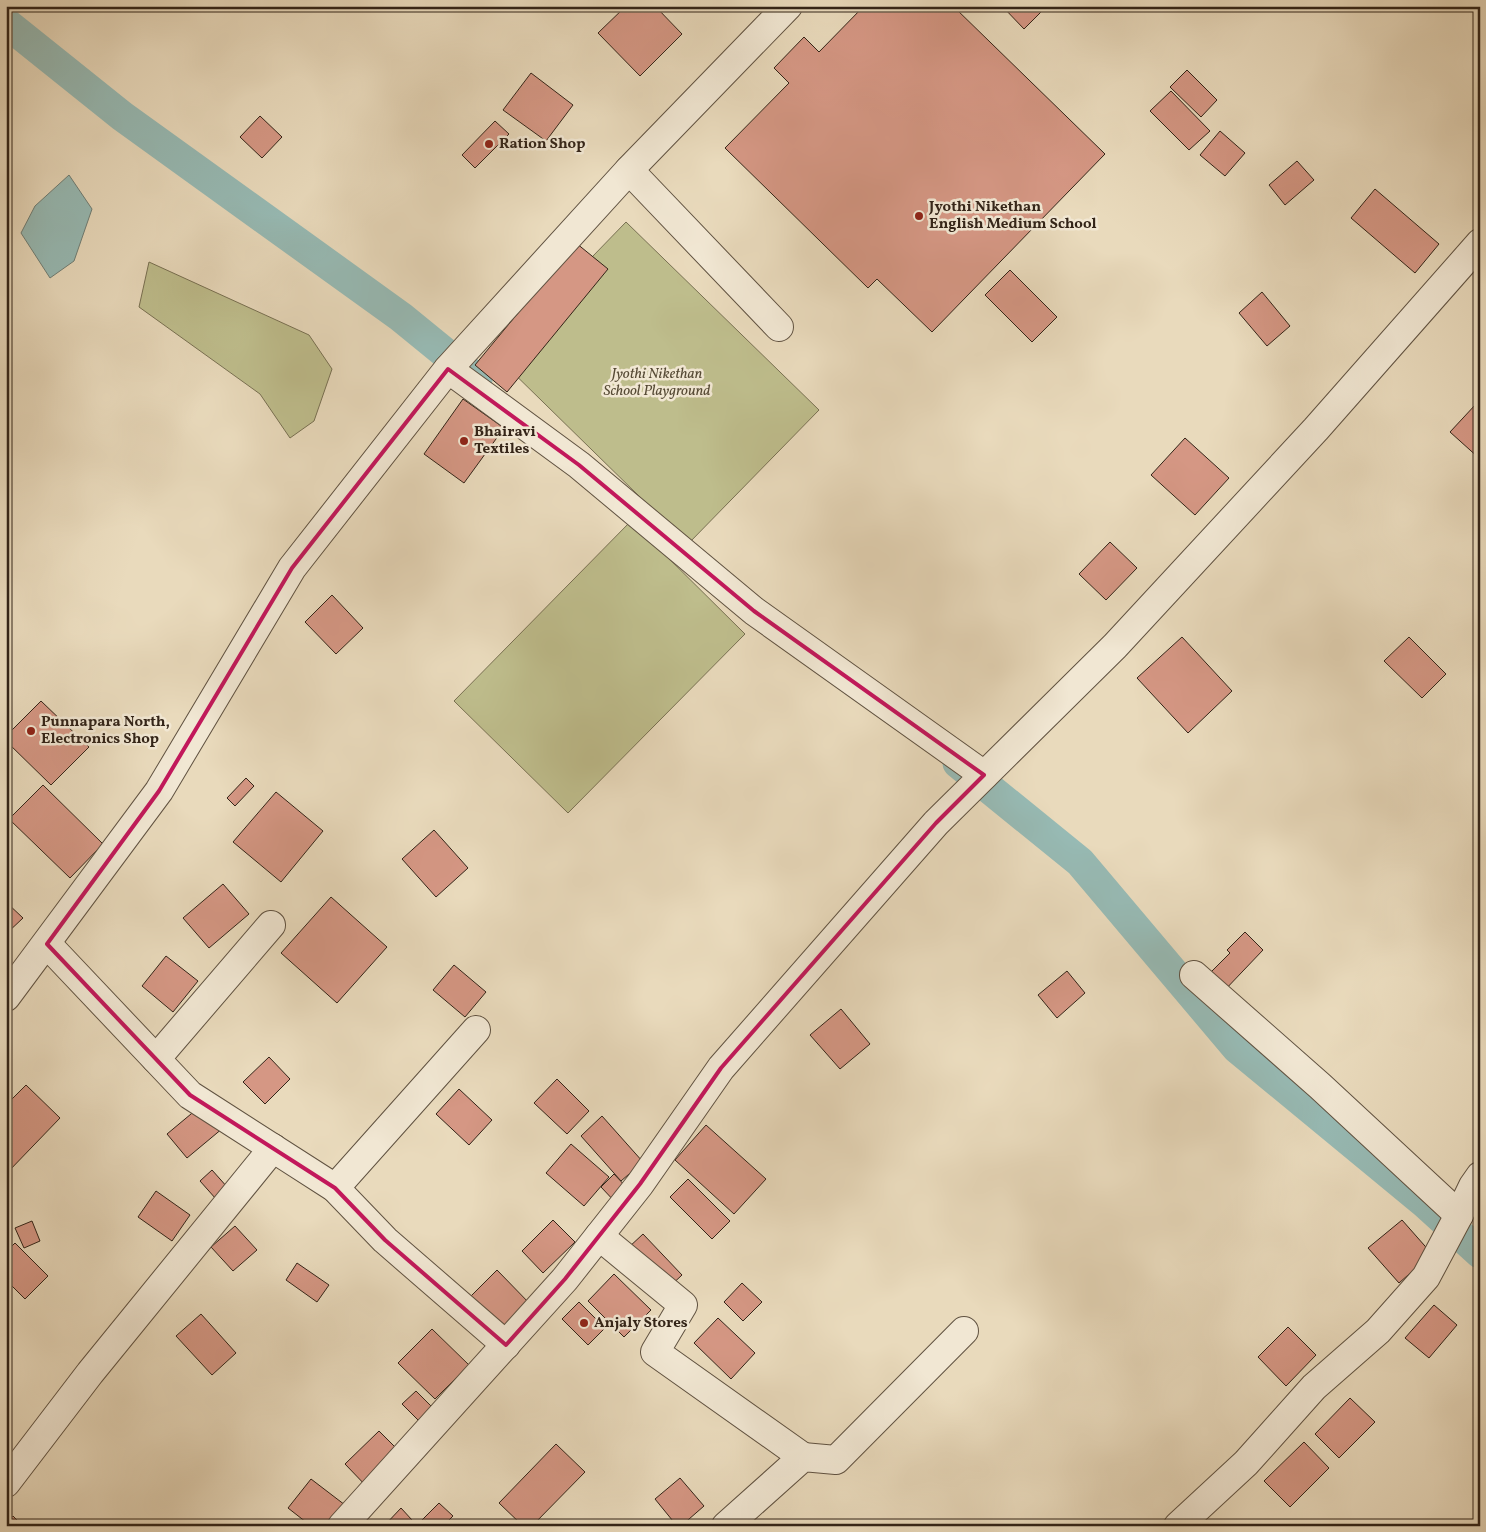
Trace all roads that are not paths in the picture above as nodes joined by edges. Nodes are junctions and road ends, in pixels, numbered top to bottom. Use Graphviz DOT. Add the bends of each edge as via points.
graph roads {
  1 [pos="788,6"];
  2 [pos="629,170"];
  3 [pos="1480,243"];
  4 [pos="780,327"];
  5 [pos="455,362"];
  6 [pos="979,780"];
  7 [pos="271,925"];
  8 [pos="47,944"];
  9 [pos="1194,975"];
  10 [pos="6,997"];
  11 [pos="476,1030"];
  12 [pos="156,1059"];
  13 [pos="273,1148"];
  14 [pos="1480,1176"];
  15 [pos="335,1188"];
  16 [pos="1451,1230"];
  17 [pos="599,1236"];
  18 [pos="964,1331"];
  19 [pos="506,1344"];
  20 [pos="803,1457"];
  21 [pos="6,1483"];
  22 [pos="342,1526"];
  23 [pos="726,1526"];
  24 [pos="1178,1526"];
  1 -- 2 [label="street"];
  2 -- 4 [label="street"];
  2 -- 5 [label="street"];
  3 -- 6 [label="street" via="1316,429 1121,638"];
  5 -- 6 [label="street" via="754,611"];
  5 -- 8 [label="street" via="292,568 159,791"];
  6 -- 17 [label="street" via="936,822 720,1068 640,1184"];
  7 -- 12 [label="street"];
  8 -- 10 [label="street"];
  8 -- 12 [label="street"];
  9 -- 16 [label="street" via="1320,1086"];
  11 -- 15 [label="street"];
  12 -- 13 [label="street" via="190,1095"];
  13 -- 15 [label="street"];
  13 -- 21 [label="street" via="90,1373"];
  14 -- 16 [label="street"];
  15 -- 19 [label="street" via="385,1240"];
  16 -- 24 [label="street" via="1426,1277 1378,1332 1314,1387 1246,1464"];
  17 -- 19 [label="street"];
  17 -- 20 [label="street" via="683,1305 655,1352"];
  18 -- 20 [label="street" via="836,1460"];
  19 -- 22 [label="street"];
  20 -- 23 [label="street"];
}
